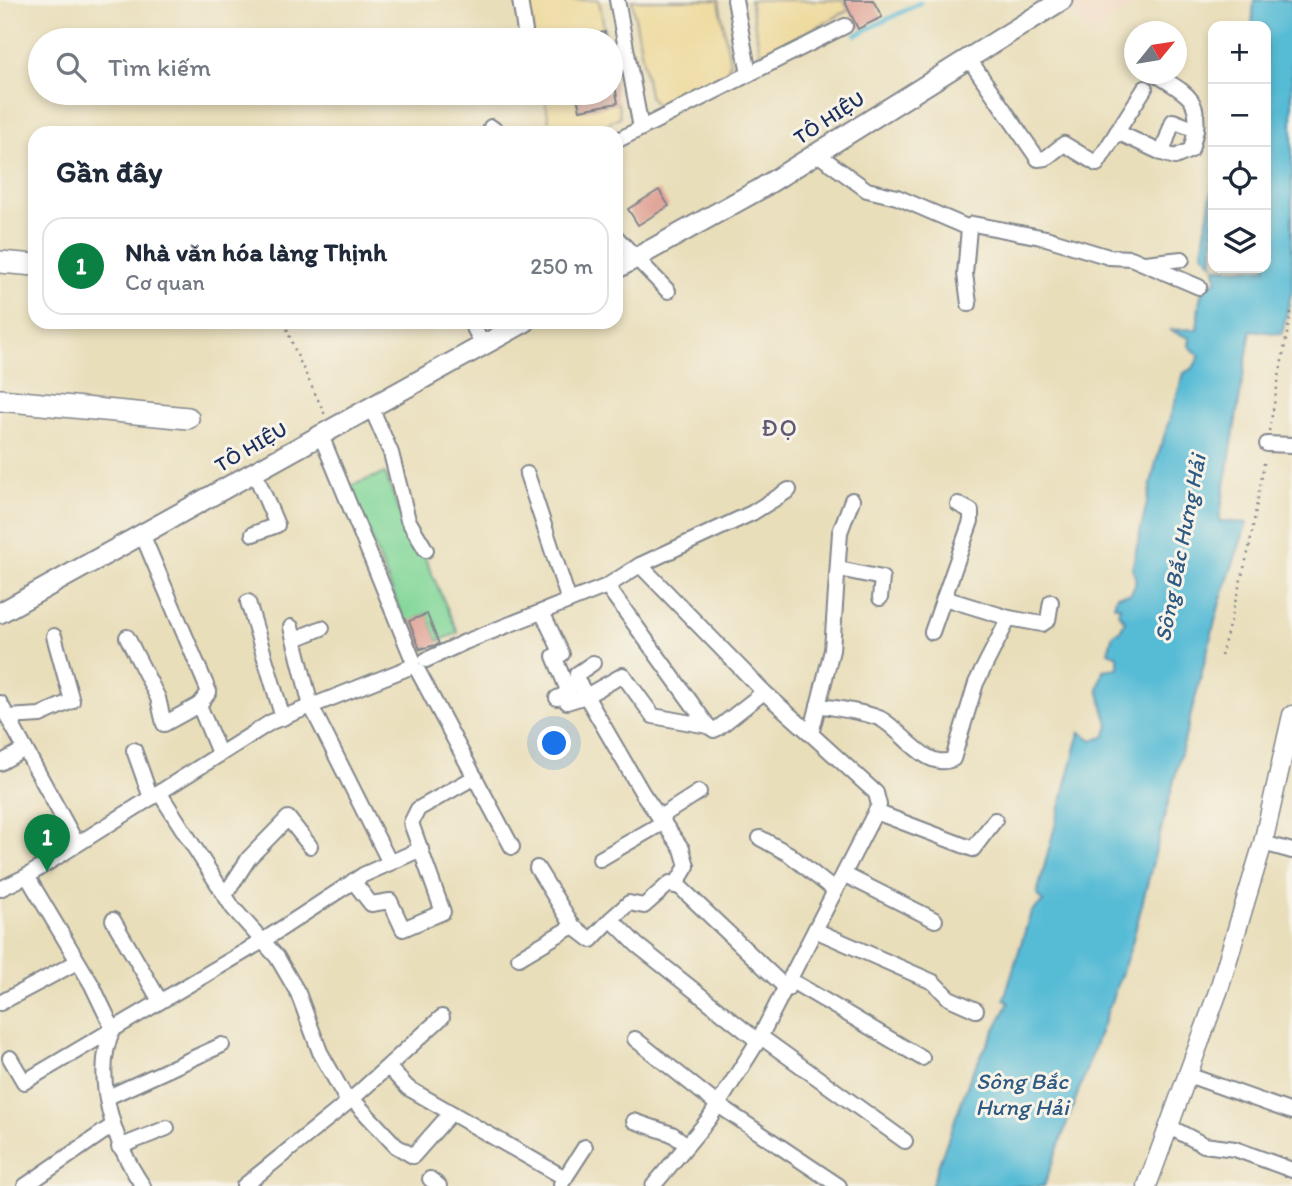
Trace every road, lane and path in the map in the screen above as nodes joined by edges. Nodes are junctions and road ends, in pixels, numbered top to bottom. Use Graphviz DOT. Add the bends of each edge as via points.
graph roads {
  1 [pos="520,0"];
  2 [pos="617,0"];
  3 [pos="735,0"];
  4 [pos="1062,0"];
  5 [pos="845,26"];
  6 [pos="524,28"];
  7 [pos="622,28"];
  8 [pos="623,32"];
  9 [pos="969,59"];
  10 [pos="749,74"];
  11 [pos="1170,84"];
  12 [pos="1145,88"];
  13 [pos="641,128"];
  14 [pos="1196,130"];
  15 [pos="1117,132"];
  16 [pos="623,137"];
  17 [pos="816,153"];
  18 [pos="1162,153"];
  19 [pos="969,228"];
  20 [pos="623,243"];
  21 [pos="638,257"];
  22 [pos="1182,259"];
  23 [pos="0,262"];
  24 [pos="1142,263"];
  25 [pos="28,264"];
  26 [pos="623,266"];
  27 [pos="1199,287"];
  28 [pos="668,291"];
  29 [pos="969,304"];
  30 [pos="1292,307"];
  31 [pos="287,329"];
  32 [pos="475,329"];
  33 [pos="512,329"];
  34 [pos="483,345"];
  35 [pos="0,400"];
  36 [pos="371,407"];
  37 [pos="188,418"];
  38 [pos="325,431"];
  39 [pos="1267,444"];
  40 [pos="1292,444"];
  41 [pos="254,471"];
  42 [pos="527,474"];
  43 [pos="789,490"];
  44 [pos="852,500"];
  45 [pos="958,505"];
  46 [pos="142,534"];
  47 [pos="253,534"];
  48 [pos="426,550"];
  49 [pos="640,565"];
  50 [pos="839,569"];
  51 [pos="627,574"];
  52 [pos="651,577"];
  53 [pos="607,586"];
  54 [pos="880,598"];
  55 [pos="944,598"];
  56 [pos="569,601"];
  57 [pos="248,602"];
  58 [pos="1051,602"];
  59 [pos="542,612"];
  60 [pos="0,613"];
  61 [pos="1009,618"];
  62 [pos="323,628"];
  63 [pos="932,632"];
  64 [pos="54,636"];
  65 [pos="127,636"];
  66 [pos="1221,656"];
  67 [pos="593,663"];
  68 [pos="418,664"];
  69 [pos="764,692"];
  70 [pos="586,696"];
  71 [pos="0,703"];
  72 [pos="199,705"];
  73 [pos="818,705"];
  74 [pos="311,706"];
  75 [pos="1292,715"];
  76 [pos="8,717"];
  77 [pos="283,718"];
  78 [pos="708,726"];
  79 [pos="811,734"];
  80 [pos="25,749"];
  81 [pos="134,750"];
  82 [pos="219,753"];
  83 [pos="0,763"];
  84 [pos="1286,773"];
  85 [pos="475,777"];
  86 [pos="699,792"];
  87 [pos="155,796"];
  88 [pos="876,812"];
  89 [pos="662,819"];
  90 [pos="995,820"];
  91 [pos="760,838"];
  92 [pos="1263,843"];
  93 [pos="77,844"];
  94 [pos="310,846"];
  95 [pos="512,847"];
  96 [pos="421,849"];
  97 [pos="1292,851"];
  98 [pos="600,859"];
  99 [pos="390,863"];
  100 [pos="537,868"];
  101 [pos="845,875"];
  102 [pos="27,876"];
  103 [pos="354,881"];
  104 [pos="675,886"];
  105 [pos="0,889"];
  106 [pos="835,891"];
  107 [pos="225,895"];
  108 [pos="113,919"];
  109 [pos="611,919"];
  110 [pos="935,920"];
  111 [pos="573,926"];
  112 [pos="815,930"];
  113 [pos="261,942"];
  114 [pos="519,958"];
  115 [pos="77,962"];
  116 [pos="788,985"];
  117 [pos="160,1001"];
  118 [pos="0,1003"];
  119 [pos="975,1010"];
  120 [pos="442,1017"];
  121 [pos="113,1029"];
  122 [pos="635,1039"];
  123 [pos="760,1039"];
  124 [pos="222,1045"];
  125 [pos="10,1058"];
  126 [pos="922,1058"];
  127 [pos="388,1067"];
  128 [pos="1188,1075"];
  129 [pos="108,1097"];
  130 [pos="350,1101"];
  131 [pos="718,1105"];
  132 [pos="1292,1112"];
  133 [pos="451,1113"];
  134 [pos="635,1121"];
  135 [pos="112,1126"];
  136 [pos="1168,1126"];
  137 [pos="167,1128"];
  138 [pos="905,1141"];
  139 [pos="687,1144"];
  140 [pos="119,1147"];
  141 [pos="585,1147"];
  142 [pos="1292,1170"];
  143 [pos="562,1182"];
  144 [pos="25,1186"];
  145 [pos="144,1186"];
  146 [pos="244,1186"];
  147 [pos="653,1186"];
  148 [pos="839,1186"];
  149 [pos="1147,1186"];
  1 -- 6 [label="street"];
  2 -- 7 [label="street"];
  3 -- 10 [label="street"];
  4 -- 9 [label="main road, TÔ HIỆU"];
  5 -- 10 [label="street"];
  8 -- 13 [label="street"];
  9 -- 15 [label="street" via="1038,159 1064,144 1097,164"];
  9 -- 17 [label="main road, TÔ HIỆU"];
  10 -- 13 [label="street"];
  11 -- 14 [label="street" via="1192,99 1198,113"];
  12 -- 15 [label="street"];
  13 -- 16 [label="street"];
  14 -- 18 [label="street" via="1191,150 1175,157"];
  14 -- 18 [label="street" via="1173,121"];
  15 -- 18 [label="street"];
  17 -- 19 [label="street" via="867,190 897,197"];
  17 -- 21 [label="main road, TÔ HIỆU"];
  19 -- 24 [label="street" via="973,224 1029,234"];
  19 -- 29 [label="street" via="965,274"];
  20 -- 21 [label="street"];
  21 -- 26 [label="main road, TÔ HIỆU"];
  21 -- 28 [label="street"];
  22 -- 24 [label="street"];
  23 -- 25 [label="main road"];
  24 -- 27 [label="street"];
  30 -- 39 [label="path"];
  31 -- 38 [label="path"];
  32 -- 34 [label="street"];
  33 -- 34 [label="main road, TÔ HIỆU"];
  34 -- 36 [label="main road, TÔ HIỆU"];
  35 -- 37 [label="main road"];
  36 -- 38 [label="main road, TÔ HIỆU"];
  36 -- 48 [label="street" via="391,453 408,520"];
  38 -- 41 [label="main road, TÔ HIỆU"];
  38 -- 68 [label="street"];
  39 -- 40 [label="street"];
  39 -- 66 [label="path" via="1249,549"];
  41 -- 46 [label="main road, TÔ HIỆU"];
  41 -- 47 [label="street" via="277,525"];
  42 -- 56 [label="street"];
  43 -- 49 [label="street" via="752,513"];
  44 -- 50 [label="street" via="840,532"];
  45 -- 55 [label="street" via="971,511 971,521"];
  46 -- 60 [label="main road, TÔ HIỆU"];
  46 -- 72 [label="street" via="209,692"];
  49 -- 51 [label="street"];
  49 -- 52 [label="street"];
  50 -- 54 [label="street" via="882,578"];
  50 -- 73 [label="street" via="832,650"];
  51 -- 52 [label="street"];
  51 -- 53 [label="street"];
  52 -- 69 [label="street"];
  53 -- 56 [label="street"];
  53 -- 78 [label="street"];
  55 -- 61 [label="street"];
  55 -- 63 [label="street"];
  56 -- 59 [label="street"];
  57 -- 77 [label="street"];
  58 -- 61 [label="street" via="1048,620 1042,624"];
  59 -- 68 [label="street"];
  59 -- 70 [label="street" via="562,653 554,656 569,693 562,700"];
  61 -- 73 [label="street" via="976,683 953,759 913,750 902,734 877,718"];
  62 -- 74 [label="street" via="293,633"];
  64 -- 76 [label="street" via="72,701 40,715"];
  65 -- 72 [label="street" via="159,698 164,724"];
  67 -- 70 [label="street" via="577,674"];
  68 -- 74 [label="street"];
  68 -- 85 [label="street"];
  69 -- 78 [label="street" via="718,728"];
  69 -- 79 [label="street"];
  70 -- 78 [label="street" via="623,675 653,716"];
  70 -- 89 [label="street"];
  71 -- 76 [label="street"];
  72 -- 82 [label="street"];
  73 -- 79 [label="street"];
  74 -- 77 [label="street"];
  74 -- 99 [label="street"];
  75 -- 84 [label="street"];
  76 -- 80 [label="street"];
  77 -- 82 [label="street"];
  79 -- 88 [label="street" via="876,793"];
  80 -- 83 [label="street"];
  80 -- 93 [label="street"];
  81 -- 87 [label="street"];
  82 -- 87 [label="street"];
  84 -- 92 [label="street"];
  85 -- 95 [label="street"];
  85 -- 96 [label="street" via="418,809 411,823"];
  86 -- 89 [label="street"];
  87 -- 93 [label="street"];
  87 -- 107 [label="street"];
  88 -- 90 [label="street" via="973,849"];
  88 -- 101 [label="street"];
  89 -- 98 [label="street"];
  89 -- 104 [label="street" via="682,849 687,866"];
  91 -- 106 [label="street" via="789,854"];
  92 -- 97 [label="street"];
  92 -- 128 [label="street"];
  93 -- 102 [label="street"];
  94 -- 107 [label="street" via="288,818 249,858"];
  96 -- 99 [label="street"];
  96 -- 103 [label="street" via="443,912 403,929 390,901 371,904"];
  99 -- 103 [label="street"];
  100 -- 111 [label="street"];
  101 -- 106 [label="street"];
  101 -- 110 [label="street"];
  102 -- 105 [label="street"];
  102 -- 115 [label="street"];
  103 -- 113 [label="street"];
  104 -- 109 [label="street" via="670,883 644,906 629,903"];
  104 -- 116 [label="street"];
  106 -- 112 [label="street"];
  107 -- 113 [label="street"];
  108 -- 117 [label="street"];
  109 -- 111 [label="street" via="592,940"];
  109 -- 123 [label="street" via="636,945"];
  111 -- 114 [label="street"];
  112 -- 116 [label="street"];
  112 -- 119 [label="street" via="933,982 949,998"];
  113 -- 117 [label="street"];
  113 -- 130 [label="street" via="277,957 298,993 320,1052"];
  115 -- 118 [label="street"];
  115 -- 121 [label="street"];
  116 -- 123 [label="street"];
  116 -- 126 [label="street"];
  117 -- 121 [label="street"];
  120 -- 127 [label="street"];
  121 -- 125 [label="street" via="24,1082"];
  121 -- 129 [label="street" via="105,1045"];
  122 -- 131 [label="street"];
  123 -- 131 [label="street"];
  123 -- 138 [label="street"];
  124 -- 129 [label="street"];
  127 -- 130 [label="street"];
  127 -- 133 [label="street" via="408,1088"];
  128 -- 132 [label="street"];
  128 -- 136 [label="street"];
  129 -- 135 [label="street"];
  130 -- 133 [label="street" via="413,1157"];
  130 -- 146 [label="street"];
  131 -- 139 [label="street"];
  131 -- 148 [label="street"];
  133 -- 143 [label="street"];
  134 -- 139 [label="street"];
  135 -- 140 [label="street"];
  135 -- 144 [label="street"];
  136 -- 142 [label="street" via="1204,1145 1235,1149"];
  136 -- 149 [label="street"];
  137 -- 140 [label="street"];
  139 -- 147 [label="street"];
  140 -- 145 [label="street"];
  141 -- 143 [label="street"];
}
